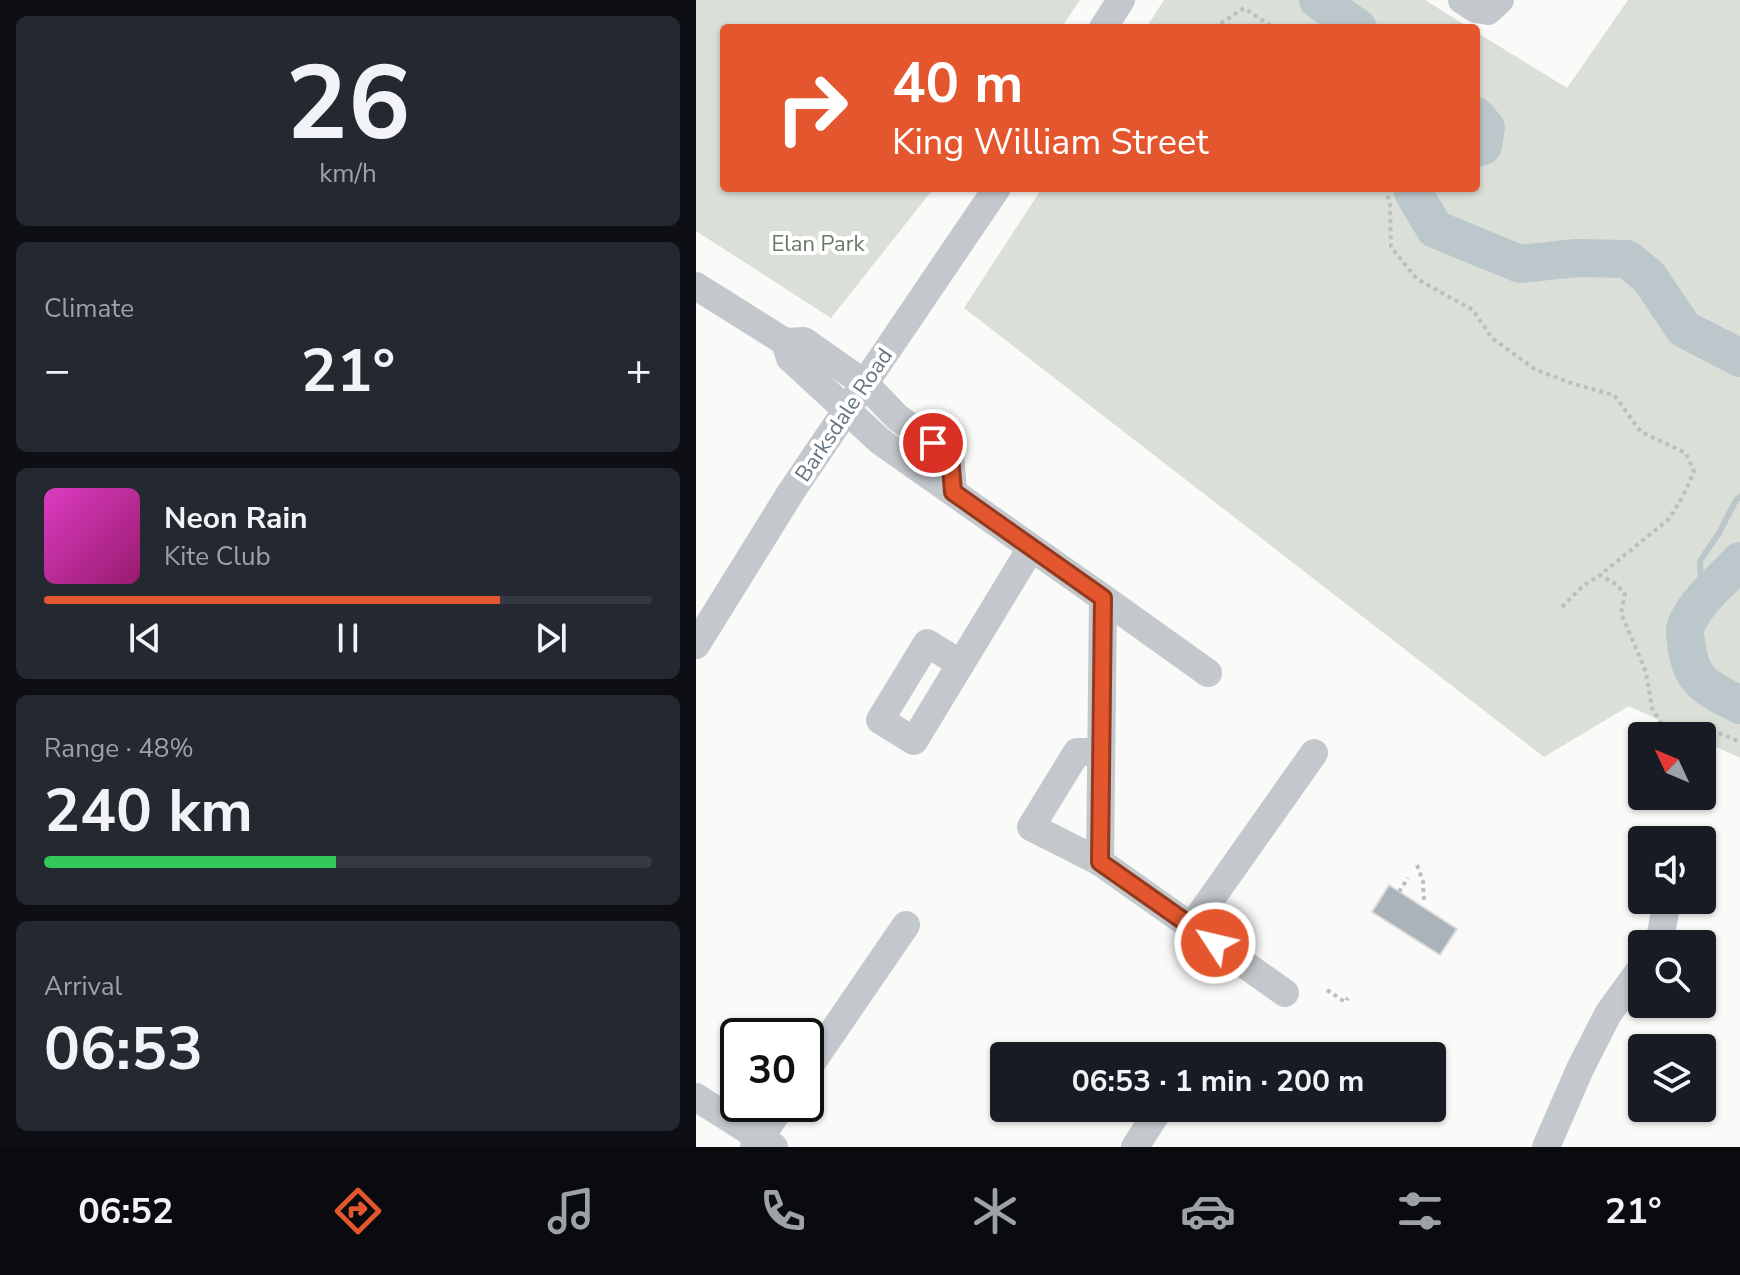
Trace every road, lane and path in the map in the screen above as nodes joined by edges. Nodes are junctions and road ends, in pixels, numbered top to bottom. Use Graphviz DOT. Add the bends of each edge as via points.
graph roads {
  1 [pos="1121,0"];
  2 [pos="1462,0"];
  3 [pos="1500,0"];
  4 [pos="1106,24"];
  5 [pos="1220,24"];
  6 [pos="1268,24"];
  7 [pos="994,192"];
  8 [pos="1386,192"];
  9 [pos="696,286"];
  10 [pos="785,342"];
  11 [pos="865,384"];
  12 [pos="846,410"];
  13 [pos="953,492"];
  14 [pos="1031,548"];
  15 [pos="1600,575"];
  16 [pos="1103,598"];
  17 [pos="1562,607"];
  18 [pos="696,645"];
  19 [pos="961,664"];
  20 [pos="1208,673"];
  21 [pos="1740,742"];
  22 [pos="1100,752"];
  23 [pos="1314,753"];
  24 [pos="1100,862"];
  25 [pos="1417,865"];
  26 [pos="1408,878"];
  27 [pos="1399,892"];
  28 [pos="1424,901"];
  29 [pos="906,925"];
  30 [pos="1192,926"];
  31 [pos="1628,986"];
  32 [pos="1327,990"];
  33 [pos="1285,993"];
  34 [pos="1348,998"];
  35 [pos="824,1045"];
  36 [pos="696,1097"];
  37 [pos="774,1122"];
  38 [pos="1151,1122"];
  39 [pos="763,1144"];
  40 [pos="1135,1147"];
  41 [pos="1546,1147"];
  1 -- 4 [label="street"];
  2 -- 3 [label="street" via="1488,11"];
  5 -- 6 [label="path" via="1244,8"];
  7 -- 11 [label="street, Barksdale Road"];
  8 -- 15 [label="path" via="1391,247 1417,279 1473,310 1492,338 1536,370 1614,395 1641,432 1686,453 1694,472 1669,519"];
  9 -- 10 [label="street"];
  10 -- 11 [label="street" via="804,341"];
  10 -- 12 [label="street" via="790,358"];
  11 -- 12 [label="street, Barksdale Road"];
  11 -- 13 [label="street" via="898,418 950,455"];
  12 -- 13 [label="street"];
  12 -- 18 [label="street, Barksdale Road"];
  13 -- 14 [label="street"];
  14 -- 16 [label="street"];
  14 -- 19 [label="street"];
  15 -- 17 [label="path"];
  15 -- 21 [label="path" via="1625,593 1621,613 1663,727 1714,731"];
  16 -- 20 [label="street"];
  16 -- 22 [label="street"];
  22 -- 24 [label="street"];
  22 -- 24 [label="street" via="1077,752 1031,827"];
  23 -- 30 [label="street"];
  24 -- 30 [label="street"];
  25 -- 28 [label="path"];
  26 -- 27 [label="path"];
  29 -- 35 [label="street"];
  30 -- 33 [label="street"];
  31 -- 41 [label="street" via="1608,1014"];
  32 -- 34 [label="path" via="1345,1002"];
  36 -- 39 [label="street"];
  37 -- 39 [label="street"];
  38 -- 40 [label="street"];
}
